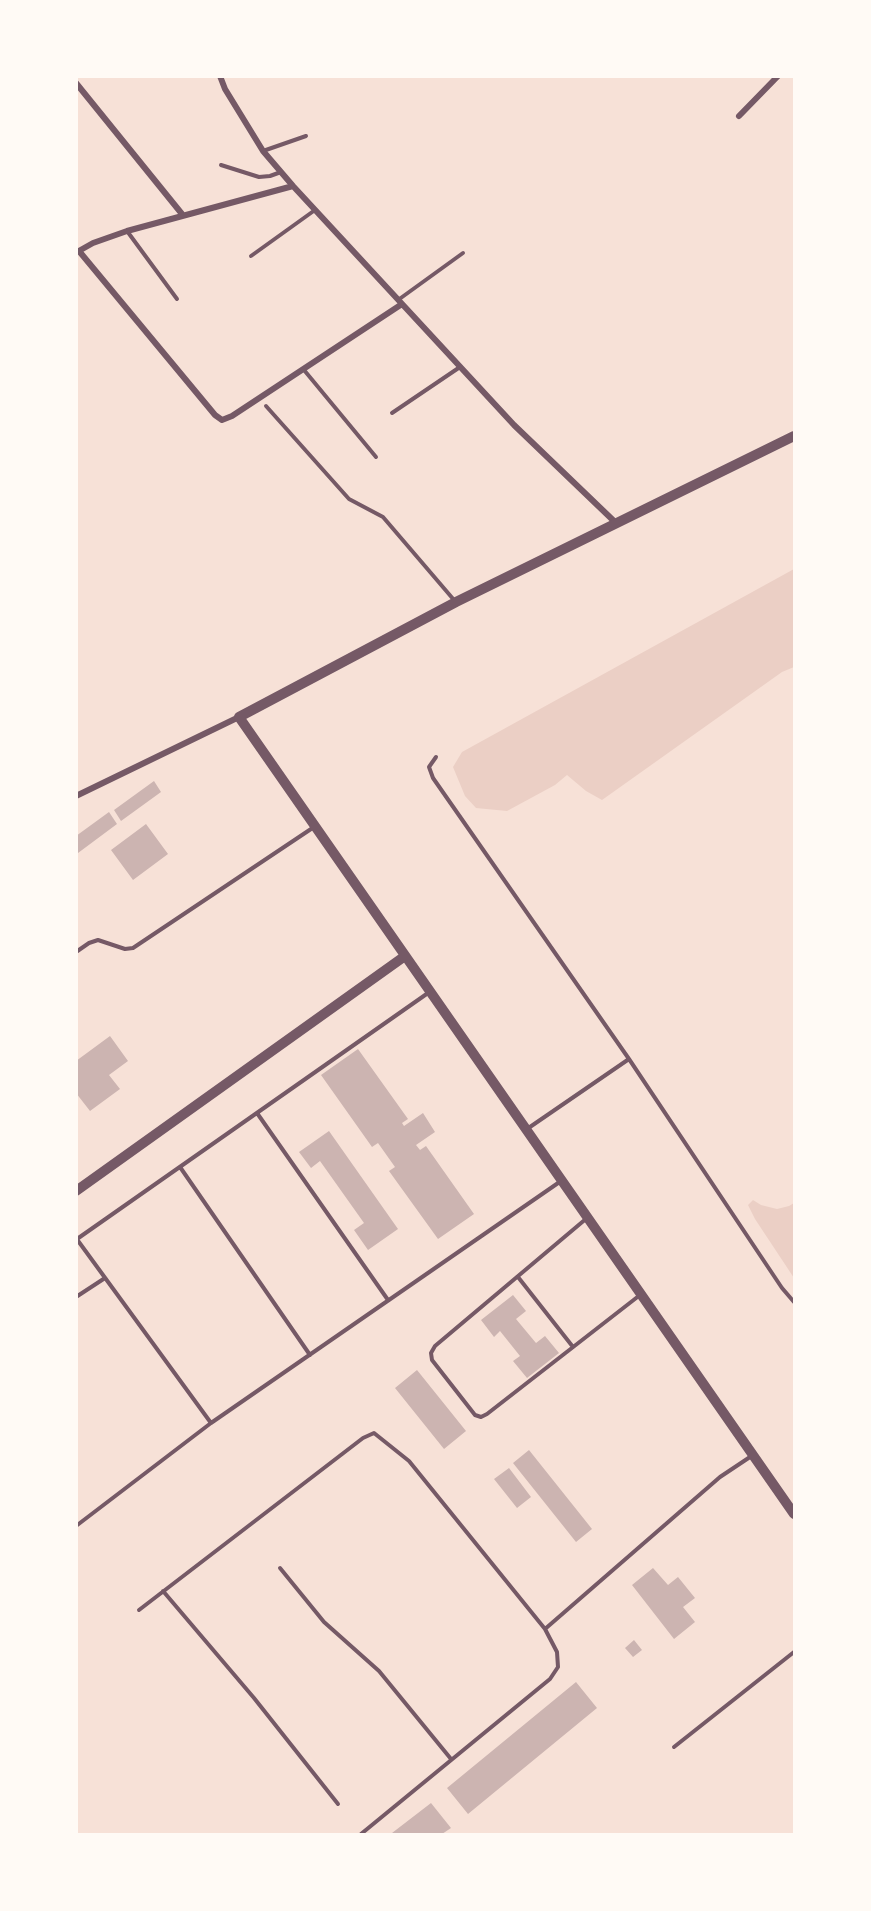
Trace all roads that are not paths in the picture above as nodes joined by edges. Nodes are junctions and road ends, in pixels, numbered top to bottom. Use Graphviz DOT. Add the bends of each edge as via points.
graph roads {
  1 [pos="220,76"];
  2 [pos="778,76"];
  3 [pos="76,83"];
  4 [pos="739,116"];
  5 [pos="306,136"];
  6 [pos="263,151"];
  7 [pos="221,165"];
  8 [pos="281,172"];
  9 [pos="292,186"];
  10 [pos="315,210"];
  11 [pos="182,214"];
  12 [pos="127,231"];
  13 [pos="78,252"];
  14 [pos="463,253"];
  15 [pos="251,256"];
  16 [pos="177,300"];
  17 [pos="400,302"];
  18 [pos="460,367"];
  19 [pos="304,370"];
  20 [pos="266,406"];
  21 [pos="392,413"];
  22 [pos="795,436"];
  23 [pos="376,457"];
  24 [pos="616,523"];
  25 [pos="456,602"];
  26 [pos="239,717"];
  27 [pos="436,757"];
  28 [pos="76,796"];
  29 [pos="315,827"];
  30 [pos="76,952"];
  31 [pos="405,956"];
  32 [pos="430,992"];
  33 [pos="629,1059"];
  34 [pos="257,1113"];
  35 [pos="526,1130"];
  36 [pos="180,1167"];
  37 [pos="562,1180"];
  38 [pos="76,1191"];
  39 [pos="588,1218"];
  40 [pos="77,1238"];
  41 [pos="518,1277"];
  42 [pos="105,1278"];
  43 [pos="641,1294"];
  44 [pos="76,1297"];
  45 [pos="388,1300"];
  46 [pos="795,1302"];
  47 [pos="573,1347"];
  48 [pos="310,1355"];
  49 [pos="211,1424"];
  50 [pos="753,1455"];
  51 [pos="791,1501"];
  52 [pos="795,1514"];
  53 [pos="76,1526"];
  54 [pos="280,1568"];
  55 [pos="164,1592"];
  56 [pos="139,1610"];
  57 [pos="545,1629"];
  58 [pos="795,1652"];
  59 [pos="674,1747"];
  60 [pos="451,1759"];
  61 [pos="338,1804"];
  62 [pos="361,1834"];
  1 -- 6 [label="street"];
  2 -- 4 [label="street"];
  3 -- 11 [label="street"];
  5 -- 6 [label="lane"];
  6 -- 8 [label="street"];
  7 -- 8 [label="lane" via="260,177"];
  8 -- 9 [label="street"];
  9 -- 10 [label="street"];
  9 -- 11 [label="street"];
  10 -- 15 [label="lane"];
  10 -- 17 [label="street"];
  11 -- 12 [label="street"];
  12 -- 13 [label="street"];
  12 -- 16 [label="lane"];
  13 -- 19 [label="street" via="222,420"];
  14 -- 17 [label="lane"];
  17 -- 18 [label="street"];
  17 -- 19 [label="street"];
  18 -- 21 [label="lane"];
  18 -- 24 [label="street" via="514,426"];
  19 -- 23 [label="lane"];
  20 -- 25 [label="lane" via="349,499 383,517"];
  22 -- 24 [label="street"];
  24 -- 25 [label="street"];
  25 -- 26 [label="street"];
  26 -- 28 [label="street"];
  26 -- 29 [label="street"];
  27 -- 33 [label="lane" via="429,767 433,778"];
  29 -- 30 [label="lane" via="133,948 98,940"];
  29 -- 31 [label="street"];
  31 -- 32 [label="street"];
  31 -- 38 [label="street"];
  32 -- 34 [label="lane"];
  32 -- 35 [label="street"];
  33 -- 35 [label="lane"];
  33 -- 46 [label="lane"];
  34 -- 36 [label="lane"];
  34 -- 45 [label="lane"];
  35 -- 37 [label="street"];
  36 -- 40 [label="lane"];
  36 -- 48 [label="lane"];
  37 -- 39 [label="street"];
  37 -- 45 [label="lane"];
  39 -- 41 [label="lane"];
  39 -- 43 [label="street"];
  40 -- 42 [label="lane"];
  41 -- 47 [label="lane"];
  41 -- 47 [label="lane" via="431,1353 432,1360 475,1415 487,1414"];
  42 -- 44 [label="lane"];
  42 -- 49 [label="lane"];
  43 -- 47 [label="lane"];
  43 -- 50 [label="street"];
  45 -- 48 [label="lane"];
  48 -- 49 [label="lane"];
  49 -- 53 [label="lane"];
  50 -- 51 [label="street"];
  50 -- 57 [label="lane" via="720,1477"];
  51 -- 52 [label="street"];
  54 -- 60 [label="lane" via="324,1622 379,1671"];
  55 -- 56 [label="lane"];
  55 -- 57 [label="lane" via="374,1433 409,1461"];
  55 -- 61 [label="lane"];
  57 -- 60 [label="lane" via="557,1652 558,1667 550,1679"];
  58 -- 59 [label="lane"];
  60 -- 62 [label="lane"];
}
